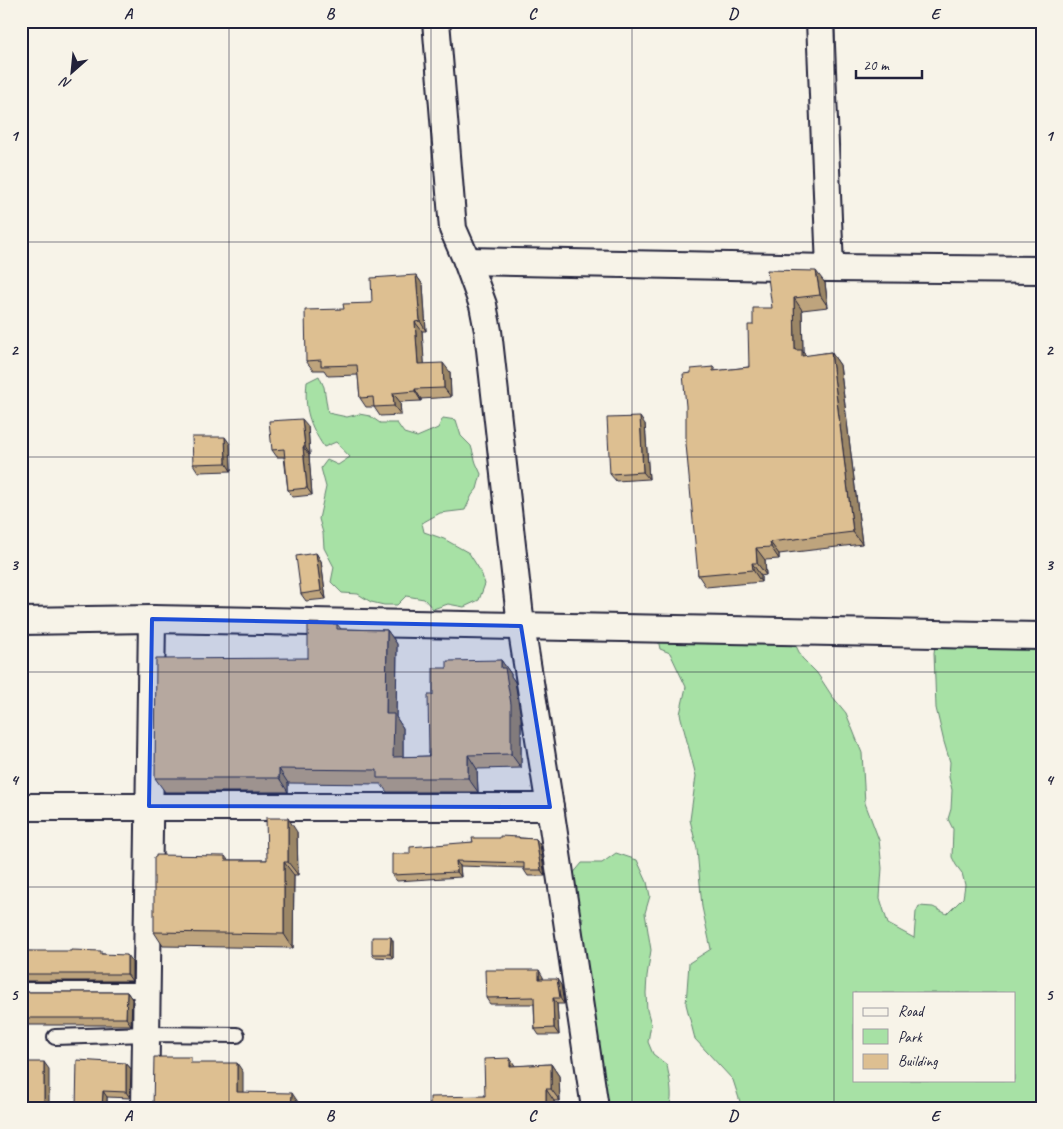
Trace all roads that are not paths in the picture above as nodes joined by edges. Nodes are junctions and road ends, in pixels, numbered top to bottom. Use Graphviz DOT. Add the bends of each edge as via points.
graph roads {
  1 [pos="436,21"];
  2 [pos="820,21"];
  3 [pos="467,262"];
  4 [pos="830,268"];
  5 [pos="1042,270"];
  6 [pos="152,619"];
  7 [pos="21,620"];
  8 [pos="521,626"];
  9 [pos="1042,636"];
  10 [pos="149,806"];
  11 [pos="21,807"];
  12 [pos="550,807"];
  13 [pos="21,990"];
  14 [pos="146,990"];
  15 [pos="146,1034"];
  16 [pos="237,1035"];
  17 [pos="55,1037"];
  18 [pos="145,1108"];
  19 [pos="595,1108"];
  1 -- 3 [label="street" via="453,229"];
  2 -- 4 [label="street"];
  3 -- 4 [label="street"];
  3 -- 8 [label="street" via="483,305 488,331"];
  4 -- 5 [label="street"];
  6 -- 7 [label="street"];
  6 -- 8 [label="street"];
  6 -- 10 [label="street"];
  8 -- 9 [label="street"];
  8 -- 12 [label="street"];
  10 -- 11 [label="street"];
  10 -- 12 [label="street"];
  10 -- 14 [label="street"];
  12 -- 19 [label="street"];
  13 -- 14 [label="lane"];
  14 -- 15 [label="street"];
  15 -- 16 [label="lane"];
  15 -- 17 [label="lane"];
  15 -- 18 [label="street"];
}
